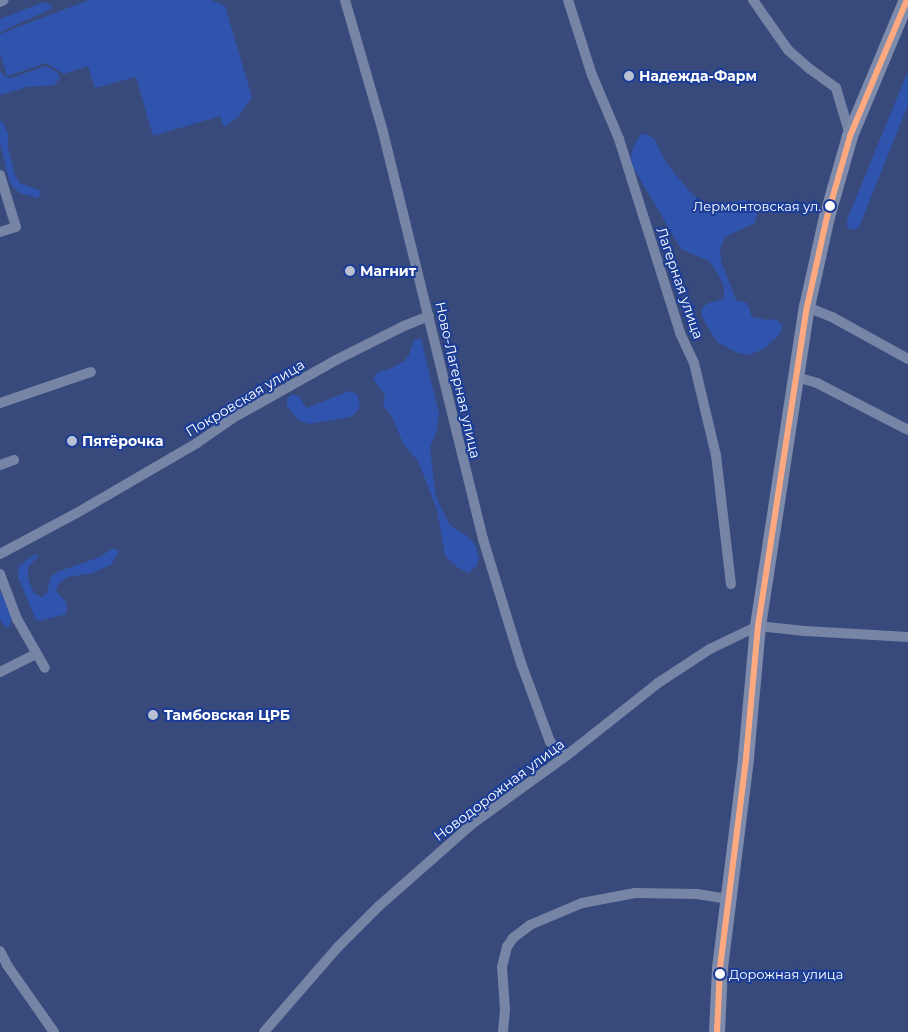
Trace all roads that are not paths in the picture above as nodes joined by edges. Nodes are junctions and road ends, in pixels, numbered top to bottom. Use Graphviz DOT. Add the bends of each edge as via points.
graph roads {
  1 [pos="4,0"];
  2 [pos="345,0"];
  3 [pos="568,0"];
  4 [pos="753,0"];
  5 [pos="907,0"];
  6 [pos="0,2"];
  7 [pos="908,31"];
  8 [pos="889,45"];
  9 [pos="850,136"];
  10 [pos="0,175"];
  11 [pos="0,232"];
  12 [pos="807,307"];
  13 [pos="429,316"];
  14 [pos="908,358"];
  15 [pos="91,372"];
  16 [pos="796,377"];
  17 [pos="0,403"];
  18 [pos="908,430"];
  19 [pos="14,460"];
  20 [pos="0,465"];
  21 [pos="0,554"];
  22 [pos="0,574"];
  23 [pos="731,584"];
  24 [pos="758,626"];
  25 [pos="908,636"];
  26 [pos="36,654"];
  27 [pos="45,668"];
  28 [pos="0,672"];
  29 [pos="566,756"];
  30 [pos="727,899"];
  31 [pos="0,951"];
  32 [pos="54,1032"];
  33 [pos="264,1032"];
  34 [pos="503,1032"];
  35 [pos="717,1032"];
  1 -- 6 [label="street"];
  2 -- 13 [label="street, Ново-Лагерная улица" via="383,132"];
  3 -- 23 [label="street, Лагерная улица" via="592,75 618,139 680,332 694,363 716,455"];
  4 -- 9 [label="street" via="788,50 836,88"];
  5 -- 8 [label="main road"];
  7 -- 8 [label="main road"];
  8 -- 9 [label="main road"];
  9 -- 12 [label="main road" via="827,217"];
  10 -- 11 [label="street" via="16,227"];
  12 -- 14 [label="street"];
  12 -- 16 [label="main road"];
  13 -- 21 [label="street, Покровская улица" via="327,365 76,514"];
  13 -- 29 [label="street, Ново-Лагерная улица" via="476,515 501,601 550,742"];
  15 -- 17 [label="street"];
  16 -- 18 [label="street"];
  16 -- 24 [label="main road"];
  19 -- 20 [label="street"];
  22 -- 26 [label="street" via="17,619"];
  24 -- 25 [label="street"];
  24 -- 29 [label="street, Новодорожная улица" via="720,644 658,683"];
  24 -- 30 [label="main road" via="746,758"];
  26 -- 27 [label="street"];
  26 -- 28 [label="street"];
  29 -- 33 [label="street, Новодорожная улица" via="472,824 379,906 337,948"];
  30 -- 34 [label="street" via="697,894 635,893 582,903 530,925 513,938 504,960"];
  30 -- 35 [label="main road"];
  31 -- 32 [label="street"];
}
